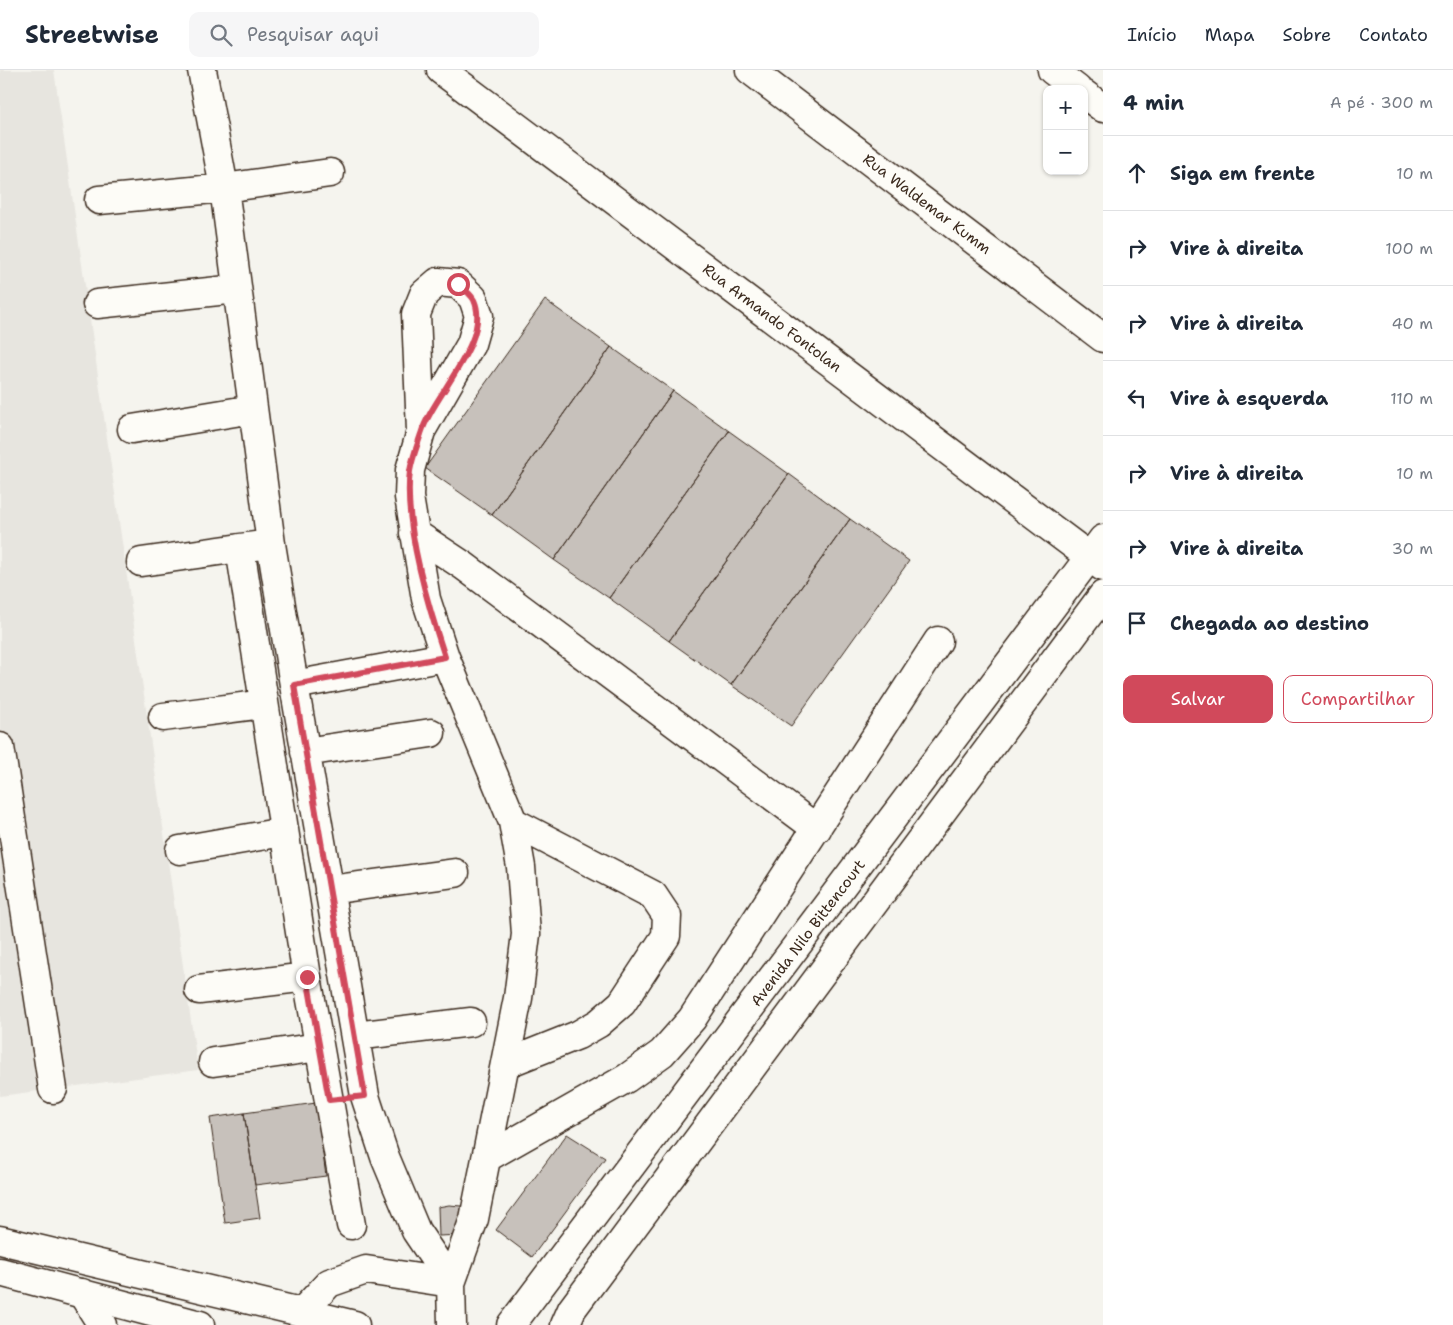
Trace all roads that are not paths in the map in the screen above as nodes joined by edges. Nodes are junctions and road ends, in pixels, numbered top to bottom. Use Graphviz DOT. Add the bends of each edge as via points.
graph roads {
  1 [pos="202,70"];
  2 [pos="441,70"];
  3 [pos="750,70"];
  4 [pos="1052,70"];
  5 [pos="1072,85"];
  6 [pos="1088,97"];
  7 [pos="1103,108"];
  8 [pos="330,173"];
  9 [pos="224,188"];
  10 [pos="99,200"];
  11 [pos="237,289"];
  12 [pos="98,304"];
  13 [pos="1103,338"];
  14 [pos="253,409"];
  15 [pos="132,430"];
  16 [pos="422,431"];
  17 [pos="414,534"];
  18 [pos="271,544"];
  19 [pos="240,548"];
  20 [pos="1099,554"];
  21 [pos="141,562"];
  22 [pos="1103,595"];
  23 [pos="938,641"];
  24 [pos="445,657"];
  25 [pos="294,685"];
  26 [pos="264,704"];
  27 [pos="163,717"];
  28 [pos="431,733"];
  29 [pos="0,747"];
  30 [pos="305,752"];
  31 [pos="513,822"];
  32 [pos="817,828"];
  33 [pos="283,832"];
  34 [pos="180,850"];
  35 [pos="455,872"];
  36 [pos="330,890"];
  37 [pos="307,977"];
  38 [pos="200,990"];
  39 [pos="472,1022"];
  40 [pos="355,1036"];
  41 [pos="319,1048"];
  42 [pos="213,1062"];
  43 [pos="504,1064"];
  44 [pos="53,1089"];
  45 [pos="365,1096"];
  46 [pos="329,1100"];
  47 [pos="486,1158"];
  48 [pos="351,1225"];
  49 [pos="0,1240"];
  50 [pos="0,1272"];
  51 [pos="451,1283"];
  52 [pos="82,1293"];
  53 [pos="302,1312"];
  54 [pos="149,1319"];
  55 [pos="102,1325"];
  56 [pos="200,1325"];
  57 [pos="355,1325"];
  58 [pos="452,1325"];
  59 [pos="511,1325"];
  60 [pos="565,1325"];
  1 -- 9 [label="street"];
  2 -- 20 [label="street, Rua Armando Fontolan"];
  3 -- 13 [label="street, Rua Waldemar Kumm"];
  4 -- 5 [label="street"];
  6 -- 7 [label="street"];
  8 -- 9 [label="street"];
  9 -- 10 [label="street"];
  9 -- 11 [label="street"];
  11 -- 12 [label="street"];
  11 -- 14 [label="street"];
  14 -- 15 [label="street"];
  14 -- 18 [label="street"];
  16 -- 16 [label="street" via="416,314 424,294 438,282 458,284 473,298 478,316 471,344"];
  16 -- 17 [label="street" via="410,470 409,498"];
  17 -- 24 [label="street" via="426,599"];
  17 -- 32 [label="street" via="472,572"];
  18 -- 19 [label="street"];
  18 -- 25 [label="street"];
  19 -- 21 [label="street"];
  19 -- 26 [label="street"];
  20 -- 59 [label="street, Avenida Nilo Bittencourt"];
  22 -- 60 [label="street" via="578,1301 567,1316"];
  23 -- 32 [label="street"];
  24 -- 25 [label="street"];
  24 -- 31 [label="street"];
  25 -- 30 [label="street"];
  26 -- 27 [label="street"];
  26 -- 33 [label="street"];
  28 -- 30 [label="street"];
  29 -- 44 [label="street"];
  30 -- 36 [label="street"];
  31 -- 43 [label="street" via="521,867 526,934 518,998"];
  31 -- 43 [label="street" via="653,895 667,916 666,936 622,1003 599,1023 578,1035"];
  32 -- 47 [label="street" via="692,1019 662,1052 627,1078"];
  33 -- 34 [label="street"];
  33 -- 37 [label="street"];
  35 -- 36 [label="street"];
  36 -- 40 [label="street"];
  37 -- 38 [label="street"];
  37 -- 41 [label="street"];
  39 -- 40 [label="street"];
  40 -- 45 [label="street"];
  41 -- 42 [label="street"];
  41 -- 46 [label="street"];
  43 -- 47 [label="street"];
  45 -- 46 [label="street"];
  45 -- 51 [label="street" via="385,1157 416,1231"];
  46 -- 48 [label="street"];
  47 -- 51 [label="street" via="474,1219"];
  49 -- 53 [label="street"];
  50 -- 52 [label="street"];
  51 -- 53 [label="street" via="366,1270 329,1283"];
  51 -- 58 [label="street"];
  52 -- 54 [label="street"];
  52 -- 55 [label="street"];
  53 -- 57 [label="street"];
  54 -- 56 [label="street"];
}
